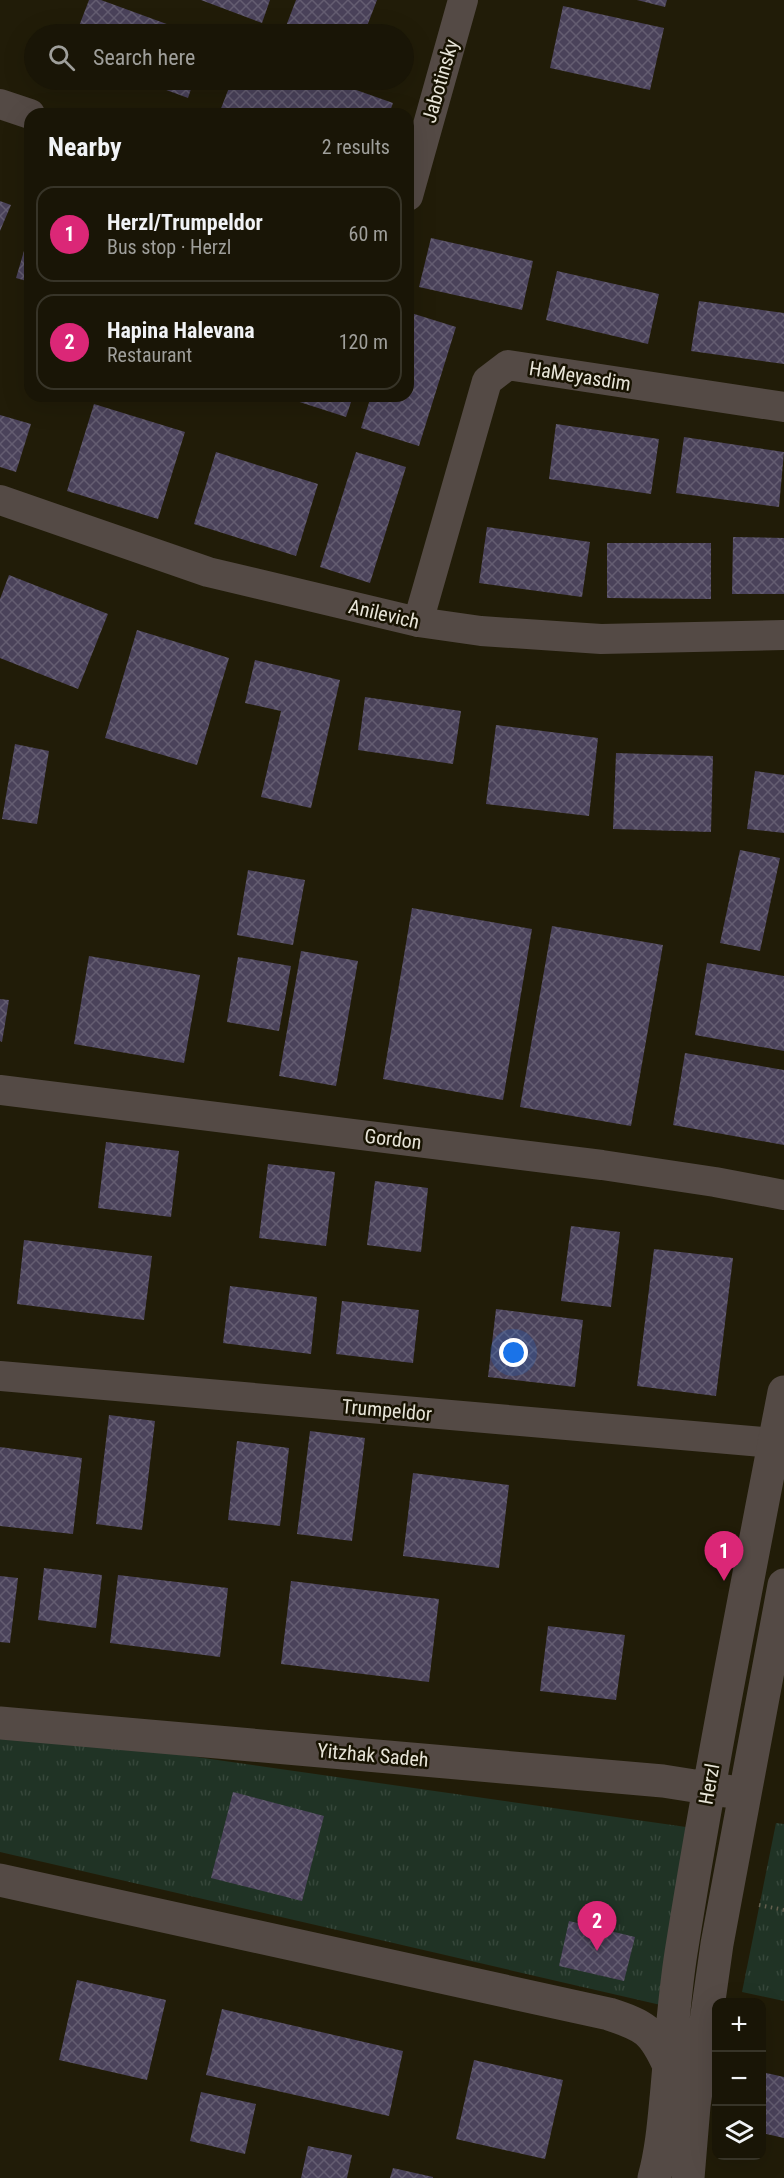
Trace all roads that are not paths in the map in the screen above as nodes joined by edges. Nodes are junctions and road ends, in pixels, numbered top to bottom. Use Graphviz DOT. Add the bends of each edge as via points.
graph roads {
  1 [pos="463,0"];
  2 [pos="0,104"];
  3 [pos="24,112"];
  4 [pos="414,175"];
  5 [pos="784,407"];
  6 [pos="0,500"];
  7 [pos="417,622"];
  8 [pos="784,635"];
  9 [pos="0,1090"];
  10 [pos="784,1195"];
  11 [pos="0,1376"];
  12 [pos="784,1392"];
  13 [pos="774,1443"];
  14 [pos="784,1585"];
  15 [pos="0,1723"];
  16 [pos="709,1787"];
  17 [pos="745,1794"];
  18 [pos="0,1880"];
  19 [pos="669,2066"];
  20 [pos="654,2178"];
  21 [pos="688,2178"];
  1 -- 4 [label="street, Jabotinsky"];
  2 -- 3 [label="street"];
  5 -- 7 [label="street, HaMeyasdim" via="508,365 487,381"];
  6 -- 7 [label="street, Anilevich" via="208,572"];
  7 -- 8 [label="street, Anilevich" via="481,631 601,639"];
  9 -- 10 [label="street, Gordon" via="602,1165"];
  11 -- 13 [label="street, Trumpeldor"];
  12 -- 13 [label="street, Herzl"];
  13 -- 16 [label="street, Herzl"];
  14 -- 17 [label="street, Herzl"];
  15 -- 16 [label="street, Yitzhak Sadeh"];
  16 -- 17 [label="street, Yitzhak Sadeh"];
  16 -- 19 [label="street, Herzl" via="679,1965"];
  17 -- 21 [label="street, Herzl" via="703,2028"];
  18 -- 19 [label="street" via="609,2014 650,2032"];
  19 -- 20 [label="street, Herzl"];
}
